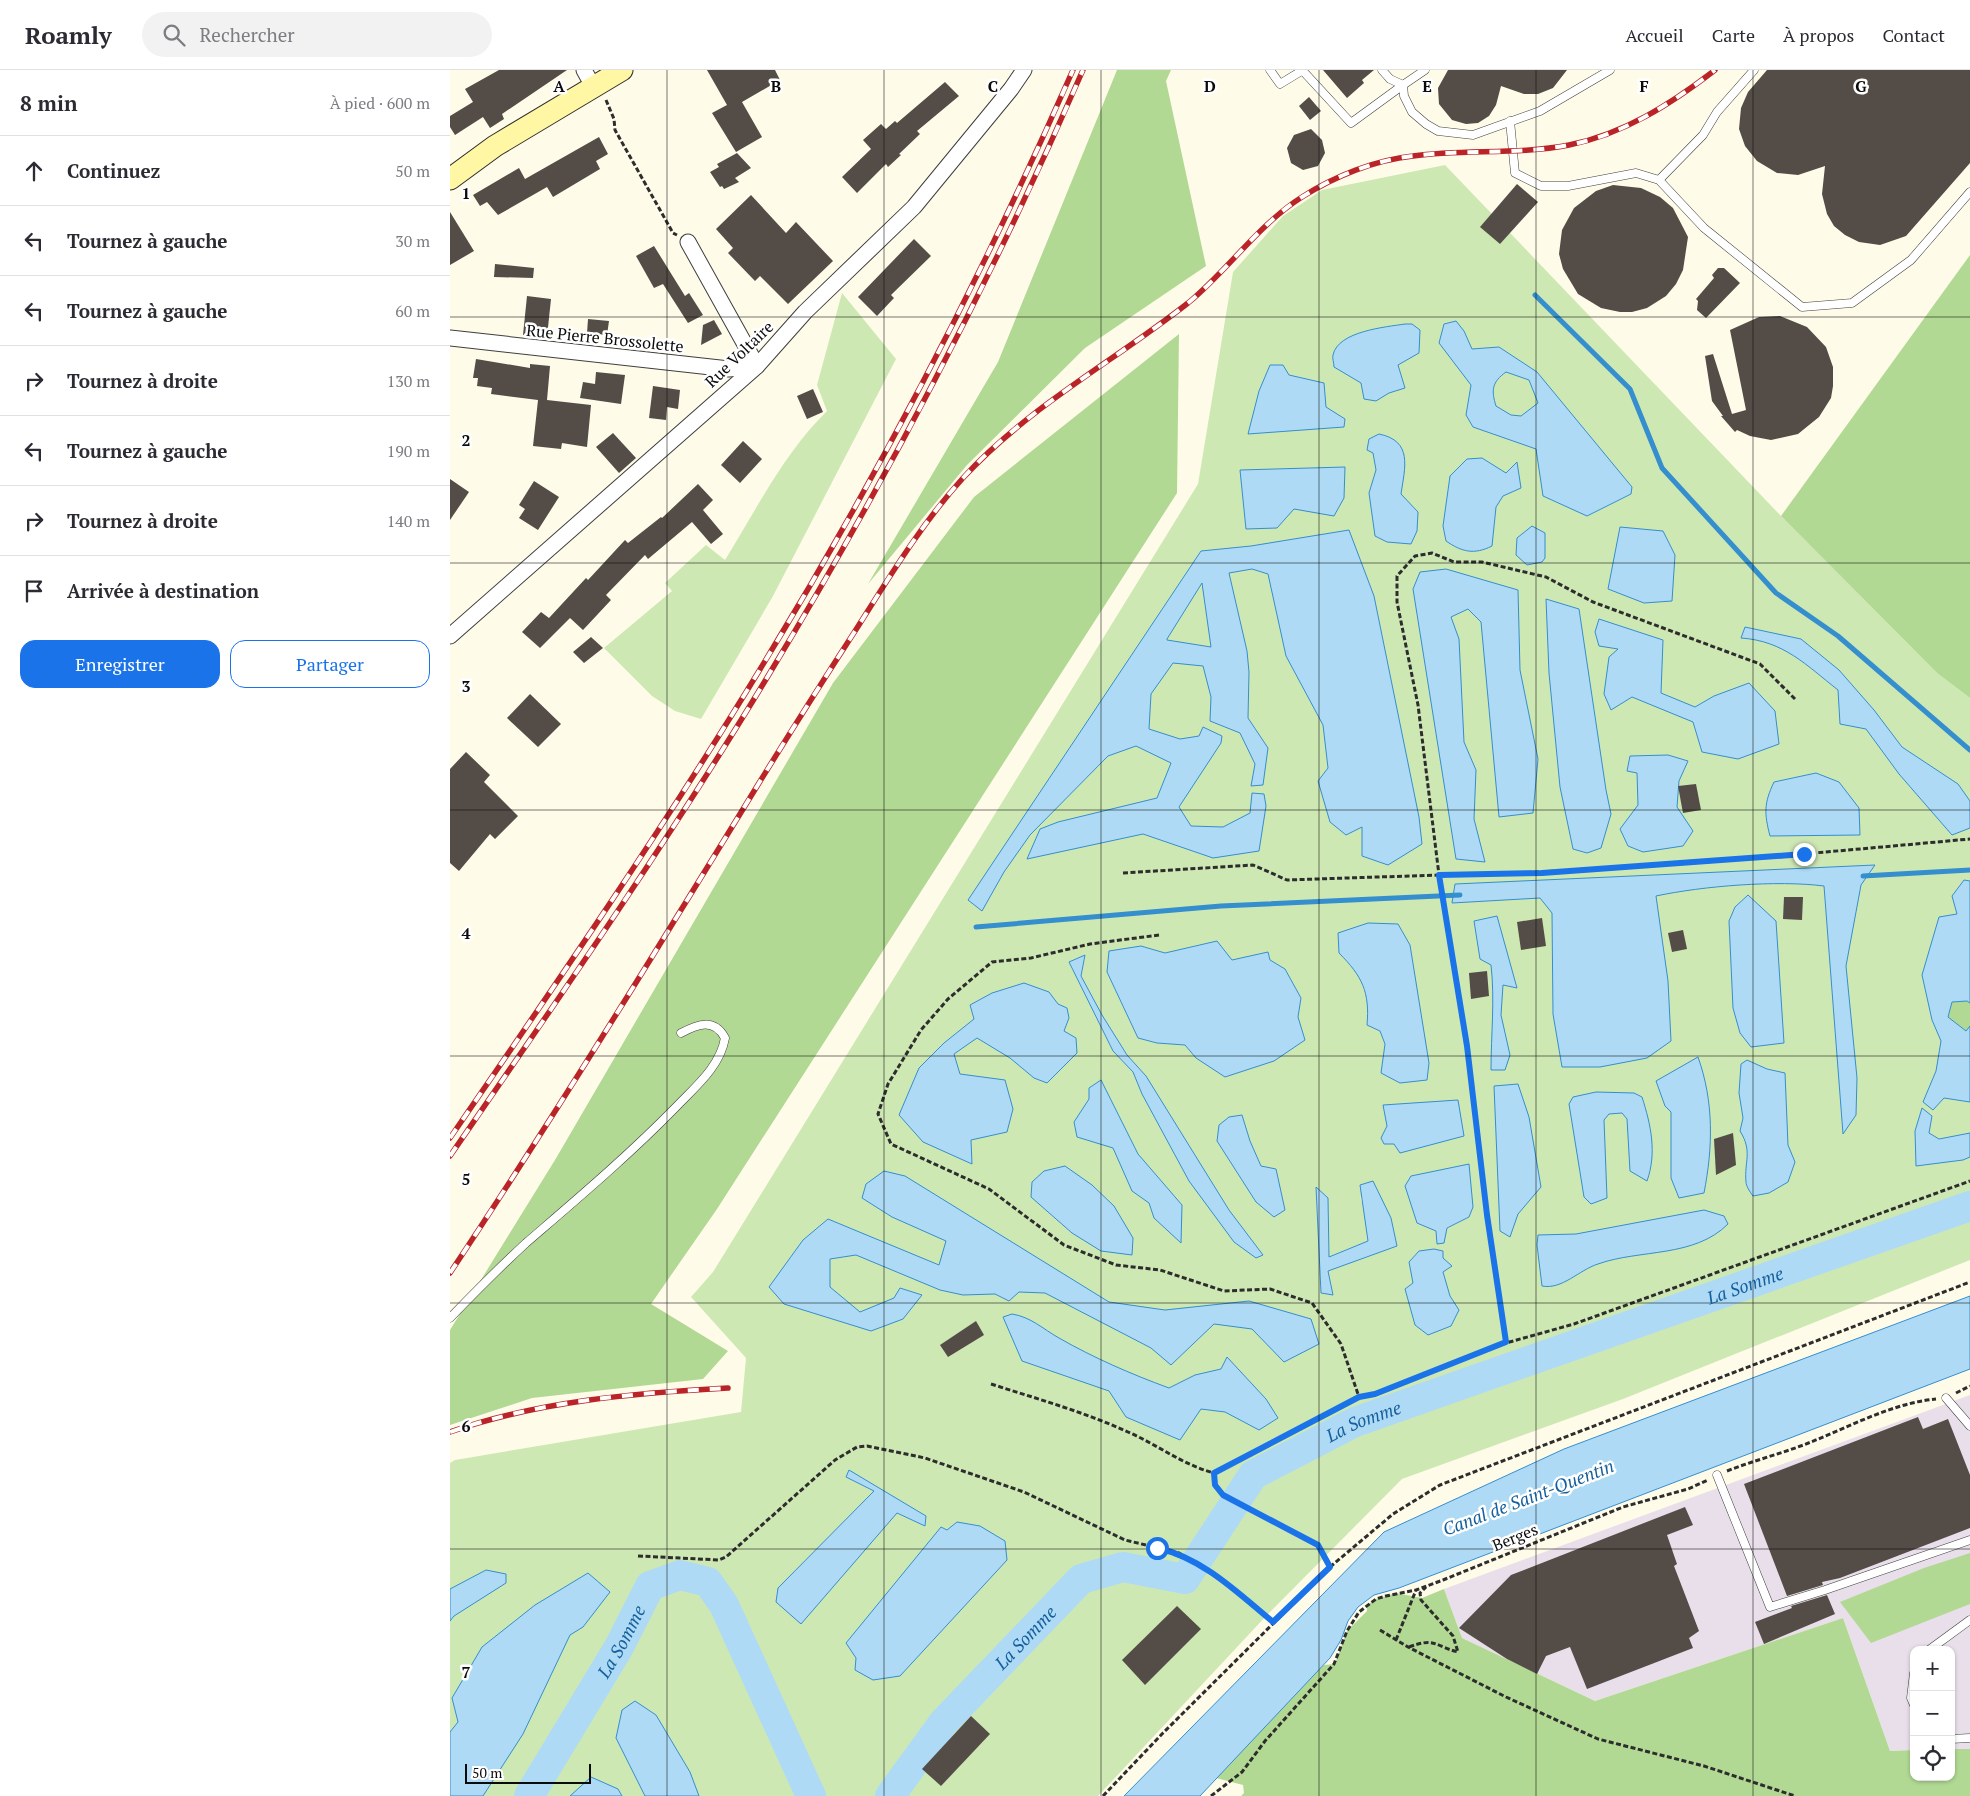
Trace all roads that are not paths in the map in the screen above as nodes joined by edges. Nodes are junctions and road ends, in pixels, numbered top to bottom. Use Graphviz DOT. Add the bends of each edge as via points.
graph roads {
  1 [pos="622,70"];
  2 [pos="1024,70"];
  3 [pos="1270,70"];
  4 [pos="1303,70"];
  5 [pos="1382,70"];
  6 [pos="1424,70"];
  7 [pos="1610,70"];
  8 [pos="1754,70"];
  9 [pos="589,79"];
  10 [pos="1403,84"];
  11 [pos="1510,122"];
  12 [pos="451,175"];
  13 [pos="1659,180"];
  14 [pos="1970,192"];
  15 [pos="688,242"];
  16 [pos="450,338"];
  17 [pos="757,366"];
  18 [pos="450,636"];
  19 [pos="681,1033"];
  20 [pos="450,1318"];
  21 [pos="1946,1398"];
  22 [pos="1970,1426"];
  23 [pos="1717,1476"];
  24 [pos="1970,1540"];
  25 [pos="1970,1620"];
  26 [pos="1934,1646"];
  27 [pos="1970,1738"];
  28 [pos="1955,1739"];
  1 -- 9 [label="main road"];
  2 -- 17 [label="street, Rue Voltaire" via="1000,104 914,207 805,312"];
  3 -- 4 [label="lane" via="1280,84"];
  4 -- 10 [label="lane" via="1351,123"];
  5 -- 10 [label="lane" via="1390,79"];
  6 -- 10 [label="lane"];
  7 -- 11 [label="lane" via="1540,111"];
  8 -- 13 [label="lane" via="1717,112 1703,135"];
  9 -- 12 [label="main road"];
  10 -- 11 [label="lane" via="1404,96 1412,112 1438,130 1473,135"];
  11 -- 13 [label="lane" via="1515,173 1541,186 1568,186 1636,173"];
  13 -- 14 [label="lane" via="1704,228 1802,307 1852,304 1911,260"];
  15 -- 17 [label="street"];
  16 -- 17 [label="street, Rue Pierre Brossolette" via="729,369"];
  17 -- 18 [label="street, Rue Voltaire"];
  19 -- 20 [label="lane" via="709,1023 720,1029 725,1038 723,1051 709,1072 653,1131 504,1264"];
  21 -- 22 [label="lane"];
  23 -- 24 [label="lane" via="1770,1606"];
  25 -- 26 [label="lane"];
  27 -- 28 [label="lane"];
}
